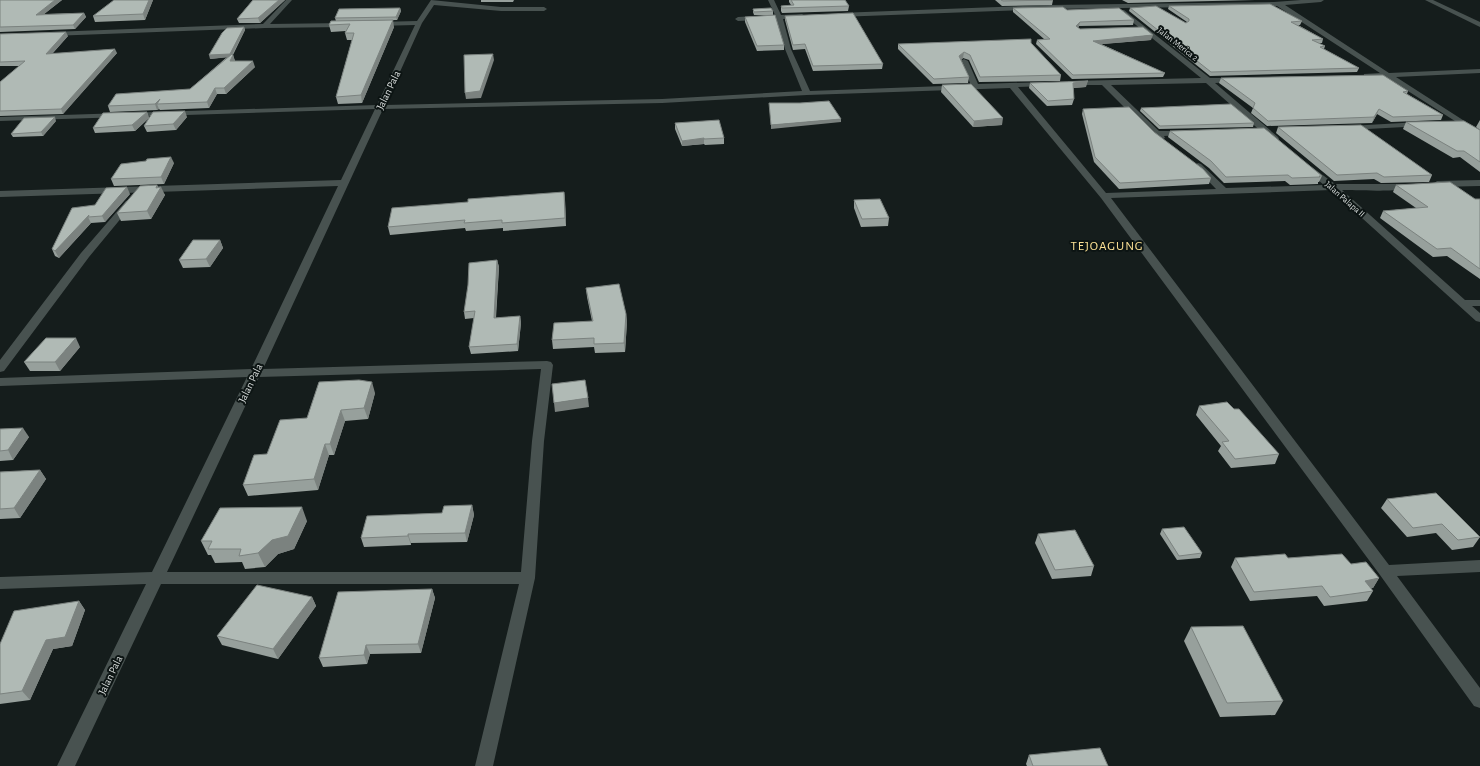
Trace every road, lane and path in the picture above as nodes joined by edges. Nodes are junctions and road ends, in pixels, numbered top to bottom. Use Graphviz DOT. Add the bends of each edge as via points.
graph roads {
  1 [pos="289,0"];
  2 [pos="771,0"];
  3 [pos="1110,0"];
  4 [pos="1321,0"];
  5 [pos="1428,0"];
  6 [pos="433,1"];
  7 [pos="1275,2"];
  8 [pos="1117,7"];
  9 [pos="1157,7"];
  10 [pos="544,9"];
  11 [pos="1164,11"];
  12 [pos="829,15"];
  13 [pos="807,16"];
  14 [pos="779,17"];
  15 [pos="738,19"];
  16 [pos="419,23"];
  17 [pos="353,25"];
  18 [pos="369,25"];
  19 [pos="1480,25"];
  20 [pos="266,26"];
  21 [pos="1129,28"];
  22 [pos="1143,28"];
  23 [pos="44,34"];
  24 [pos="964,61"];
  25 [pos="1480,71"];
  26 [pos="1389,75"];
  27 [pos="1359,76"];
  28 [pos="1243,79"];
  29 [pos="1208,81"];
  30 [pos="1105,83"];
  31 [pos="1012,85"];
  32 [pos="975,86"];
  33 [pos="807,93"];
  34 [pos="379,107"];
  35 [pos="0,119"];
  36 [pos="1447,123"];
  37 [pos="1461,123"];
  38 [pos="1432,124"];
  39 [pos="1361,127"];
  40 [pos="1339,128"];
  41 [pos="1265,130"];
  42 [pos="1280,130"];
  43 [pos="1249,131"];
  44 [pos="1195,132"];
  45 [pos="1156,134"];
  46 [pos="1480,135"];
  47 [pos="1374,136"];
  48 [pos="1168,143"];
  49 [pos="1282,145"];
  50 [pos="1300,160"];
  51 [pos="1192,162"];
  52 [pos="1429,175"];
  53 [pos="345,183"];
  54 [pos="1480,183"];
  55 [pos="1441,184"];
  56 [pos="1333,187"];
  57 [pos="140,190"];
  58 [pos="1224,192"];
  59 [pos="0,194"];
  60 [pos="1104,196"];
  61 [pos="1462,303"];
  62 [pos="1480,303"];
  63 [pos="1480,319"];
  64 [pos="0,368"];
  65 [pos="255,373"];
  66 [pos="0,382"];
  67 [pos="1480,566"];
  68 [pos="1385,571"];
  69 [pos="157,578"];
  70 [pos="528,578"];
  71 [pos="0,583"];
  72 [pos="1480,701"];
  73 [pos="66,766"];
  74 [pos="484,766"];
  1 -- 20 [label="street"];
  2 -- 14 [label="street"];
  3 -- 8 [label="street, Jalan Merica 2"];
  4 -- 7 [label="street"];
  5 -- 19 [label="street"];
  6 -- 10 [label="street" via="501,9"];
  6 -- 16 [label="street, Jalan Pala"];
  7 -- 9 [label="street"];
  7 -- 26 [label="street"];
  8 -- 9 [label="street"];
  8 -- 12 [label="street"];
  8 -- 22 [label="street, Jalan Merica 2"];
  9 -- 11 [label="street"];
  13 -- 14 [label="street"];
  14 -- 15 [label="street"];
  14 -- 33 [label="street" via="788,49"];
  16 -- 18 [label="street"];
  16 -- 34 [label="street, Jalan Pala"];
  17 -- 20 [label="street"];
  20 -- 23 [label="street"];
  21 -- 22 [label="street"];
  22 -- 29 [label="street, Jalan Merica 2"];
  24 -- 32 [label="street"];
  25 -- 26 [label="street"];
  26 -- 27 [label="street"];
  26 -- 37 [label="street"];
  28 -- 29 [label="street"];
  29 -- 30 [label="street"];
  29 -- 41 [label="street"];
  30 -- 31 [label="street"];
  30 -- 45 [label="street"];
  31 -- 32 [label="street"];
  31 -- 60 [label="street"];
  32 -- 33 [label="street"];
  33 -- 34 [label="street" via="662,101"];
  34 -- 35 [label="street"];
  34 -- 53 [label="street, Jalan Pala"];
  36 -- 37 [label="street"];
  37 -- 46 [label="street"];
  38 -- 39 [label="street"];
  39 -- 40 [label="street"];
  39 -- 47 [label="street"];
  41 -- 42 [label="street"];
  41 -- 43 [label="street"];
  41 -- 49 [label="street"];
  44 -- 45 [label="street"];
  45 -- 48 [label="street"];
  50 -- 56 [label="street, Jalan Palapa II"];
  51 -- 58 [label="street" via="1205,171"];
  52 -- 55 [label="street"];
  53 -- 57 [label="street"];
  53 -- 65 [label="street, Jalan Pala"];
  54 -- 55 [label="street"];
  55 -- 56 [label="street" via="1384,188"];
  56 -- 58 [label="street"];
  56 -- 61 [label="street, Jalan Palapa II"];
  57 -- 59 [label="street"];
  57 -- 64 [label="street" via="85,255"];
  58 -- 60 [label="street"];
  60 -- 68 [label="street"];
  61 -- 62 [label="street"];
  61 -- 63 [label="street, Jalan Palapa II"];
  65 -- 66 [label="street"];
  65 -- 69 [label="street, Jalan Pala"];
  65 -- 70 [label="street" via="547,365 538,441"];
  67 -- 68 [label="street"];
  68 -- 72 [label="street"];
  69 -- 70 [label="street"];
  69 -- 71 [label="street"];
  69 -- 73 [label="street, Jalan Pala"];
  70 -- 74 [label="street"];
}
